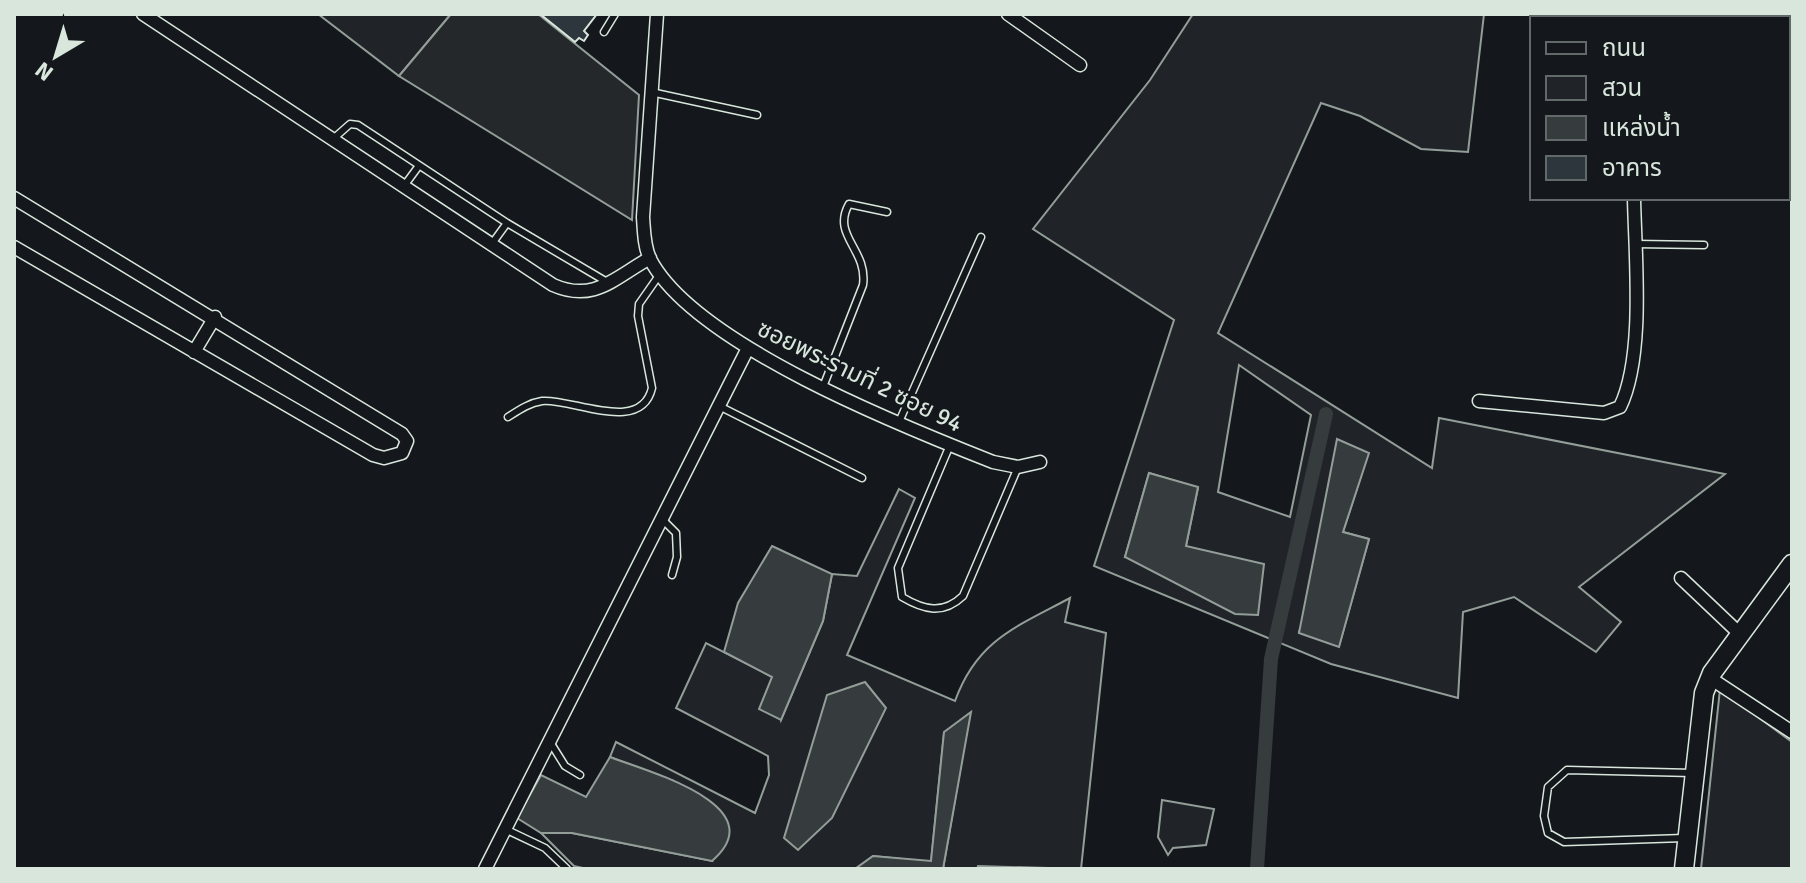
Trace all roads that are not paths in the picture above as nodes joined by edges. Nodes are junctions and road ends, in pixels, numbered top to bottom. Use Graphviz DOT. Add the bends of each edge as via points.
graph roads {
  1 [pos="143,14"];
  2 [pos="615,14"];
  3 [pos="1008,14"];
  4 [pos="655,15"];
  5 [pos="604,32"];
  6 [pos="1080,65"];
  7 [pos="651,92"];
  8 [pos="757,115"];
  9 [pos="333,139"];
  10 [pos="418,167"];
  11 [pos="404,186"];
  12 [pos="14,198"];
  13 [pos="1634,200"];
  14 [pos="887,212"];
  15 [pos="507,223"];
  16 [pos="981,237"];
  17 [pos="1635,244"];
  18 [pos="491,245"];
  19 [pos="1704,245"];
  20 [pos="14,247"];
  21 [pos="650,258"];
  22 [pos="660,274"];
  23 [pos="607,282"];
  24 [pos="215,317"];
  25 [pos="748,348"];
  26 [pos="194,352"];
  27 [pos="823,387"];
  28 [pos="1479,401"];
  29 [pos="718,406"];
  30 [pos="508,417"];
  31 [pos="899,422"];
  32 [pos="950,445"];
  33 [pos="1040,462"];
  34 [pos="1018,467"];
  35 [pos="862,478"];
  36 [pos="662,519"];
  37 [pos="1792,564"];
  38 [pos="672,575"];
  39 [pos="1681,578"];
  40 [pos="1740,634"];
  41 [pos="1710,678"];
  42 [pos="1792,732"];
  43 [pos="550,742"];
  44 [pos="1695,773"];
  45 [pos="580,775"];
  46 [pos="505,829"];
  47 [pos="1688,838"];
  48 [pos="485,869"];
  49 [pos="567,869"];
  50 [pos="1684,869"];
  1 -- 9 [label="street"];
  2 -- 5 [label="lane"];
  3 -- 6 [label="street"];
  4 -- 7 [label="street, ซอยพระรามที่ 2 ซอย 94"];
  7 -- 8 [label="lane"];
  7 -- 21 [label="street, ซอยพระรามที่ 2 ซอย 94" via="643,217"];
  9 -- 10 [label="lane" via="341,129 358,125"];
  9 -- 11 [label="street"];
  10 -- 11 [label="lane"];
  10 -- 15 [label="lane"];
  11 -- 18 [label="street"];
  12 -- 24 [label="street"];
  13 -- 17 [label="street"];
  14 -- 27 [label="lane" via="849,204 846,211 845,232 866,268"];
  15 -- 18 [label="lane"];
  15 -- 23 [label="lane"];
  16 -- 31 [label="lane"];
  17 -- 19 [label="lane"];
  17 -- 28 [label="street" via="1631,372 1620,407 1604,413"];
  18 -- 23 [label="street" via="573,294 587,294"];
  20 -- 26 [label="street"];
  21 -- 22 [label="street, ซอยพระรามที่ 2 ซอย 94"];
  21 -- 23 [label="street"];
  22 -- 25 [label="street, ซอยพระรามที่ 2 ซอย 94"];
  22 -- 30 [label="lane" via="639,304 652,388 644,401 623,412 546,401 528,404"];
  24 -- 26 [label="street"];
  24 -- 26 [label="street" via="402,434 407,441 402,453 373,455"];
  25 -- 27 [label="street, ซอยพระรามที่ 2 ซอย 94"];
  25 -- 29 [label="street"];
  27 -- 31 [label="street, ซอยพระรามที่ 2 ซอย 94"];
  29 -- 35 [label="lane"];
  29 -- 36 [label="street"];
  31 -- 32 [label="street, ซอยพระรามที่ 2 ซอย 94"];
  32 -- 34 [label="street, ซอยพระรามที่ 2 ซอย 94"];
  32 -- 34 [label="lane" via="898,568 902,597 916,605 951,608 963,596"];
  33 -- 34 [label="street, ซอยพระรามที่ 2 ซอย 94"];
  36 -- 38 [label="lane" via="676,533"];
  36 -- 43 [label="street"];
  37 -- 40 [label="main road"];
  39 -- 40 [label="street"];
  40 -- 41 [label="main road"];
  41 -- 42 [label="street"];
  41 -- 44 [label="main road"];
  43 -- 45 [label="lane" via="565,766"];
  43 -- 46 [label="street"];
  44 -- 47 [label="main road"];
  44 -- 47 [label="lane" via="1567,770 1548,787 1544,816 1548,833 1564,842"];
  46 -- 48 [label="street"];
  46 -- 49 [label="lane" via="545,848"];
  47 -- 50 [label="main road"];
}
